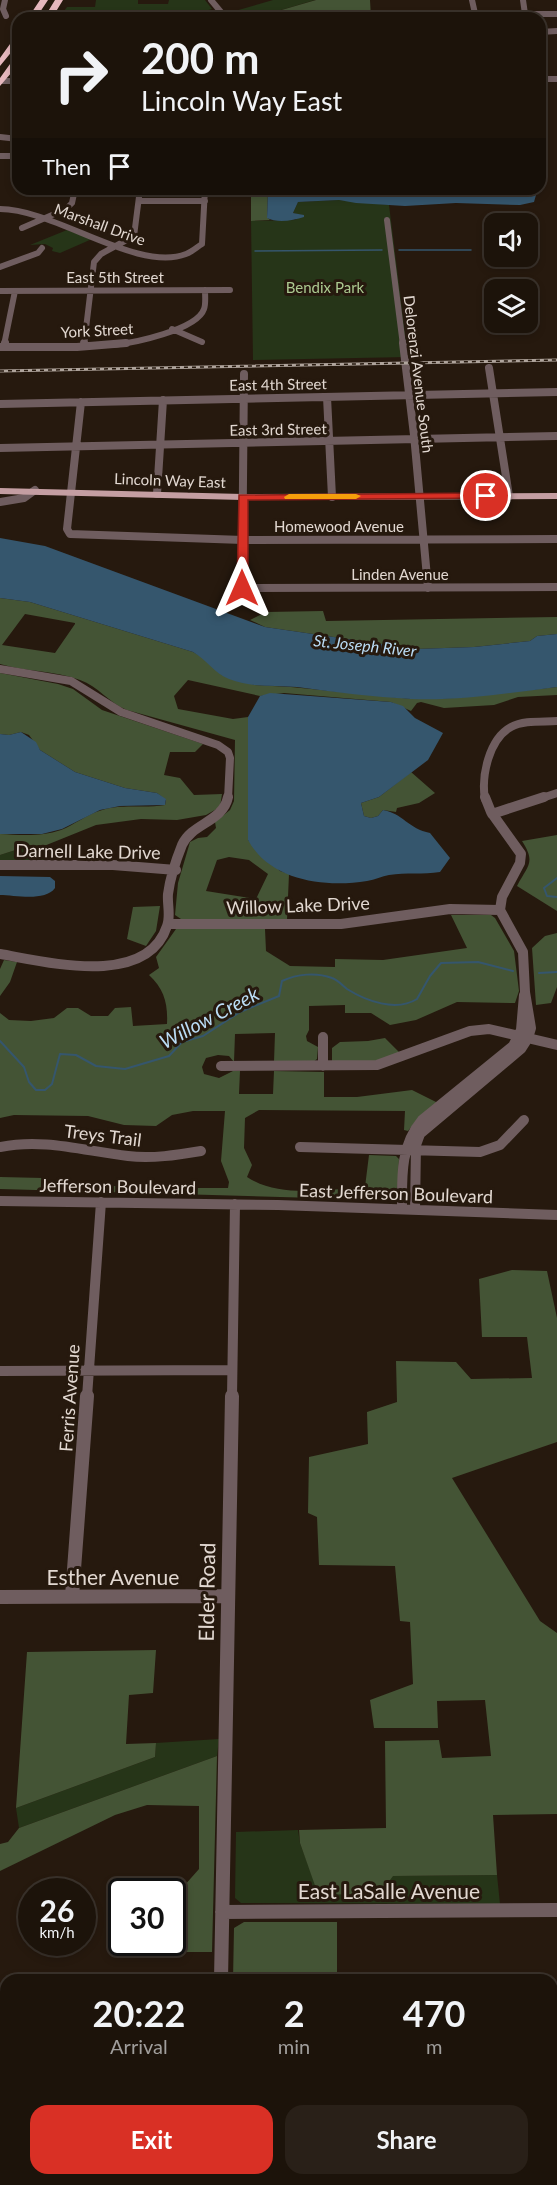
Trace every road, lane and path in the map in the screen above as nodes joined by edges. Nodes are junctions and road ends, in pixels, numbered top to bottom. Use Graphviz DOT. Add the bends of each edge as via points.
graph roads {
  1 [pos="211,0"];
  2 [pos="3,1"];
  3 [pos="221,12"];
  4 [pos="6,16"];
  5 [pos="12,47"];
  6 [pos="0,64"];
  7 [pos="12,67"];
  8 [pos="1,82"];
  9 [pos="73,195"];
  10 [pos="140,195"];
  11 [pos="205,195"];
  12 [pos="139,201"];
  13 [pos="205,201"];
  14 [pos="0,209"];
  15 [pos="45,218"];
  16 [pos="387,220"];
  17 [pos="22,228"];
  18 [pos="118,246"];
  19 [pos="42,248"];
  20 [pos="0,267"];
  21 [pos="205,290"];
  22 [pos="230,290"];
  23 [pos="0,291"];
  24 [pos="15,291"];
  25 [pos="91,291"];
  26 [pos="172,329"];
  27 [pos="202,342"];
  28 [pos="84,346"];
  29 [pos="2,347"];
  30 [pos="489,368"];
  31 [pos="244,374"];
  32 [pos="557,392"];
  33 [pos="492,393"];
  34 [pos="410,395"];
  35 [pos="327,397"];
  36 [pos="244,398"];
  37 [pos="163,400"];
  38 [pos="81,402"];
  39 [pos="0,404"];
  40 [pos="557,436"];
  41 [pos="499,438"];
  42 [pos="415,439"];
  43 [pos="329,441"];
  44 [pos="244,443"];
  45 [pos="160,445"];
  46 [pos="76,447"];
  47 [pos="0,448"];
  48 [pos="0,483"];
  49 [pos="35,490"];
  50 [pos="0,491"];
  51 [pos="71,492"];
  52 [pos="157,494"];
  53 [pos="332,496"];
  54 [pos="420,496"];
  55 [pos="509,496"];
  56 [pos="557,496"];
  57 [pos="243,497"];
  58 [pos="0,502"];
  59 [pos="424,539"];
  60 [pos="557,539"];
  61 [pos="243,540"];
  62 [pos="557,587"];
  63 [pos="428,588"];
  64 [pos="0,669"];
  65 [pos="557,721"];
  66 [pos="557,793"];
  67 [pos="492,814"];
  68 [pos="0,865"];
  69 [pos="176,870"];
  70 [pos="501,910"];
  71 [pos="168,924"];
  72 [pos="0,954"];
  73 [pos="323,1037"];
  74 [pos="524,1037"];
  75 [pos="557,1045"];
  76 [pos="221,1066"];
  77 [pos="323,1066"];
  78 [pos="524,1120"];
  79 [pos="0,1147"];
  80 [pos="300,1147"];
  81 [pos="201,1151"];
  82 [pos="410,1151"];
  83 [pos="0,1201"];
  84 [pos="101,1202"];
  85 [pos="235,1204"];
  86 [pos="402,1209"];
  87 [pos="415,1210"];
  88 [pos="557,1215"];
  89 [pos="232,1370"];
  90 [pos="0,1371"];
  91 [pos="89,1371"];
  92 [pos="72,1596"];
  93 [pos="226,1596"];
  94 [pos="0,1597"];
  95 [pos="557,1910"];
  96 [pos="222,1912"];
  97 [pos="221,1974"];
  1 -- 3 [label="street"];
  2 -- 4 [label="street"];
  5 -- 6 [label="highway"];
  7 -- 8 [label="highway"];
  9 -- 15 [label="street" via="70,206"];
  10 -- 12 [label="street"];
  11 -- 13 [label="street"];
  12 -- 13 [label="street"];
  12 -- 18 [label="street" via="135,233"];
  13 -- 18 [label="street, Marshall Drive" via="203,241 198,248 157,256"];
  14 -- 15 [label="street, Marshall Drive"];
  15 -- 17 [label="street"];
  15 -- 18 [label="street, Marshall Drive"];
  16 -- 34 [label="street, Delorenzi Avenue South"];
  18 -- 25 [label="street" via="94,262"];
  19 -- 20 [label="street"];
  21 -- 22 [label="street, East 5th Street"];
  21 -- 25 [label="street, East 5th Street"];
  21 -- 26 [label="street, York Street" via="203,312"];
  23 -- 24 [label="street, East 5th Street"];
  24 -- 25 [label="street, East 5th Street"];
  24 -- 29 [label="street"];
  25 -- 28 [label="street"];
  26 -- 27 [label="street"];
  26 -- 28 [label="street, York Street" via="133,343"];
  28 -- 29 [label="street, York Street"];
  30 -- 33 [label="street"];
  31 -- 36 [label="street"];
  32 -- 33 [label="street, East 4th Street"];
  33 -- 34 [label="street, East 4th Street"];
  33 -- 41 [label="street"];
  34 -- 35 [label="street, East 4th Street"];
  34 -- 42 [label="street, Delorenzi Avenue South"];
  35 -- 36 [label="street, East 4th Street"];
  35 -- 43 [label="street"];
  36 -- 37 [label="street, East 4th Street"];
  36 -- 44 [label="street"];
  37 -- 38 [label="street, East 4th Street"];
  37 -- 45 [label="street"];
  38 -- 39 [label="street, East 4th Street"];
  38 -- 46 [label="street"];
  40 -- 41 [label="street, East 3rd Street"];
  41 -- 42 [label="street, East 3rd Street"];
  41 -- 55 [label="street"];
  42 -- 43 [label="street, East 3rd Street"];
  42 -- 54 [label="street, Delorenzi Avenue South"];
  43 -- 44 [label="street, East 3rd Street"];
  43 -- 53 [label="street"];
  44 -- 45 [label="street, East 3rd Street"];
  44 -- 57 [label="street"];
  45 -- 46 [label="street, East 3rd Street"];
  45 -- 52 [label="street"];
  46 -- 47 [label="street, East 3rd Street"];
  46 -- 51 [label="street"];
  48 -- 49 [label="main road, Lincoln Way East" via="21,484"];
  49 -- 50 [label="main road, Lincoln Way East"];
  49 -- 51 [label="main road, Lincoln Way East"];
  49 -- 58 [label="street" via="24,498"];
  51 -- 52 [label="main road, Lincoln Way East"];
  51 -- 61 [label="street, Homewood Avenue" via="67,532 75,535"];
  52 -- 57 [label="main road, Lincoln Way East"];
  53 -- 54 [label="main road, Lincoln Way East"];
  53 -- 57 [label="main road, Lincoln Way East"];
  54 -- 55 [label="main road, Lincoln Way East"];
  54 -- 59 [label="street, Delorenzi Avenue South"];
  55 -- 56 [label="main road, Lincoln Way East"];
  57 -- 61 [label="street"];
  59 -- 60 [label="street, Homewood Avenue"];
  59 -- 61 [label="street, Homewood Avenue"];
  59 -- 63 [label="street, Delorenzi Avenue South"];
  61 -- 63 [label="street, Linden Avenue" via="242,588"];
  62 -- 63 [label="street, Linden Avenue"];
  64 -- 69 [label="street" via="71,681 121,712 224,748 230,758 227,804 186,837"];
  65 -- 67 [label="street" via="519,724 502,734 486,765 483,782"];
  66 -- 67 [label="street"];
  67 -- 70 [label="street" via="521,854 502,897"];
  68 -- 69 [label="street, Darnell Lake Drive" via="132,865"];
  69 -- 71 [label="street" via="168,894"];
  70 -- 71 [label="street, Willow Lake Drive" via="450,909 341,924"];
  70 -- 74 [label="street" via="522,948 530,1017"];
  71 -- 72 [label="street" via="156,945 138,959 115,965 90,967"];
  73 -- 77 [label="street"];
  74 -- 75 [label="street"];
  74 -- 77 [label="street" via="489,1029 474,1030 377,1065"];
  74 -- 82 [label="street" via="516,1054 424,1129"];
  76 -- 77 [label="street"];
  78 -- 82 [label="street" via="502,1143 486,1151"];
  79 -- 81 [label="street, Treys Trail" via="47,1144 144,1157"];
  80 -- 82 [label="street"];
  82 -- 86 [label="street"];
  82 -- 87 [label="street"];
  83 -- 84 [label="street, Jefferson Boulevard"];
  84 -- 85 [label="street, Jefferson Boulevard"];
  84 -- 91 [label="street, Ferris Avenue"];
  85 -- 86 [label="street, East Jefferson Boulevard"];
  85 -- 89 [label="street, Elder Road"];
  86 -- 87 [label="street, East Jefferson Boulevard"];
  87 -- 88 [label="street, East Jefferson Boulevard"];
  89 -- 91 [label="street"];
  89 -- 93 [label="street, Elder Road"];
  90 -- 91 [label="street"];
  91 -- 92 [label="street, Ferris Avenue"];
  92 -- 93 [label="street, Esther Avenue"];
  92 -- 94 [label="street, Esther Avenue"];
  93 -- 96 [label="street, Elder Road"];
  95 -- 96 [label="street, East LaSalle Avenue"];
  96 -- 97 [label="street, Elder Road"];
}
